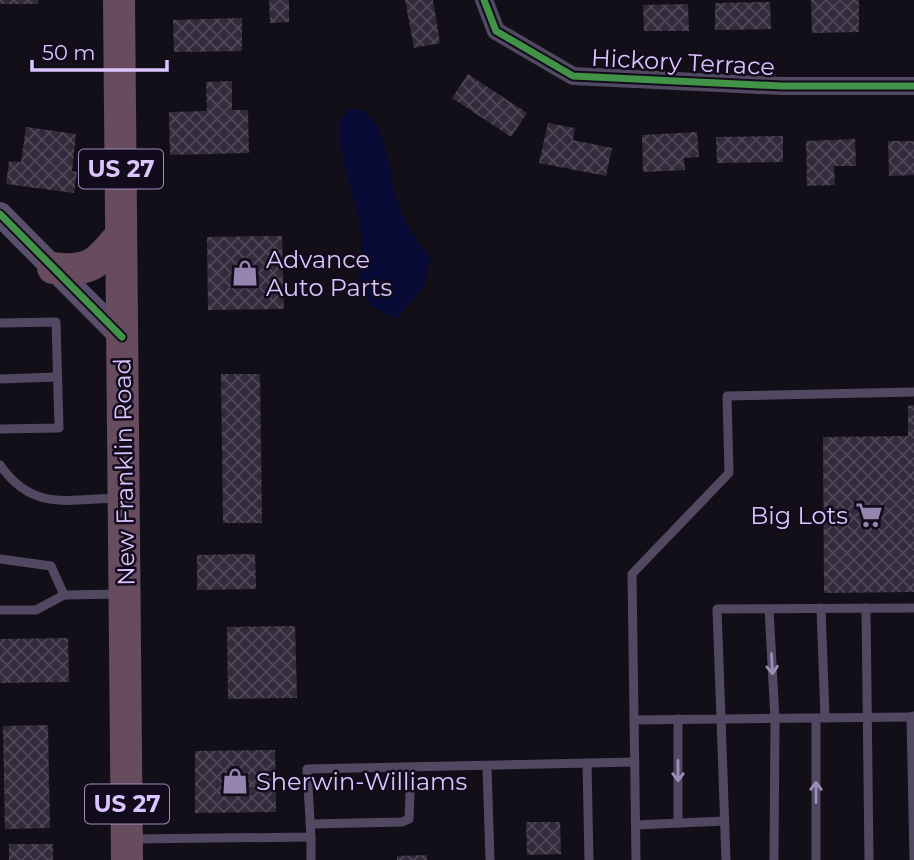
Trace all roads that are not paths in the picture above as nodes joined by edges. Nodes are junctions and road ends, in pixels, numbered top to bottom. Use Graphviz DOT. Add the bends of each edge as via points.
graph roads {
  1 [pos="119,0"];
  2 [pos="484,0"];
  3 [pos="914,86"];
  4 [pos="0,214"];
  5 [pos="121,235"];
  6 [pos="53,268"];
  7 [pos="0,323"];
  8 [pos="122,337"];
  9 [pos="57,377"];
  10 [pos="0,379"];
  11 [pos="914,392"];
  12 [pos="0,429"];
  13 [pos="0,465"];
  14 [pos="124,498"];
  15 [pos="0,559"];
  16 [pos="125,594"];
  17 [pos="64,595"];
  18 [pos="821,608"];
  19 [pos="866,608"];
  20 [pos="914,608"];
  21 [pos="769,609"];
  22 [pos="0,610"];
  23 [pos="869,717"];
  24 [pos="913,717"];
  25 [pos="820,718"];
  26 [pos="678,719"];
  27 [pos="721,719"];
  28 [pos="775,719"];
  29 [pos="634,720"];
  30 [pos="635,762"];
  31 [pos="587,764"];
  32 [pos="487,767"];
  33 [pos="411,768"];
  34 [pos="724,821"];
  35 [pos="678,823"];
  36 [pos="310,824"];
  37 [pos="636,825"];
  38 [pos="311,837"];
  39 [pos="127,849"];
  40 [pos="311,860"];
  41 [pos="490,860"];
  42 [pos="589,860"];
  43 [pos="636,860"];
  44 [pos="726,860"];
  45 [pos="774,860"];
  46 [pos="816,860"];
  47 [pos="869,860"];
  48 [pos="914,860"];
  1 -- 5 [label="highway, New Franklin Road / US 27"];
  2 -- 3 [label="street, Hickory Terrace" via="496,31 573,76 781,86"];
  4 -- 6 [label="street"];
  5 -- 6 [label="highway" via="104,256 79,271"];
  5 -- 8 [label="highway, New Franklin Road / US 27"];
  6 -- 8 [label="street"];
  7 -- 9 [label="lane" via="56,322"];
  8 -- 14 [label="highway, New Franklin Road / US 27"];
  9 -- 10 [label="lane"];
  9 -- 12 [label="lane" via="59,428"];
  11 -- 29 [label="lane" via="727,396 729,473 632,573"];
  13 -- 14 [label="lane" via="15,486 34,497"];
  14 -- 16 [label="highway, New Franklin Road / US 27"];
  15 -- 17 [label="lane" via="51,566"];
  16 -- 17 [label="lane"];
  16 -- 39 [label="highway, New Franklin Road / US 27"];
  17 -- 22 [label="lane" via="36,610"];
  18 -- 19 [label="lane"];
  18 -- 21 [label="lane"];
  18 -- 25 [label="lane"];
  19 -- 20 [label="lane"];
  19 -- 23 [label="lane"];
  21 -- 27 [label="lane" via="718,609"];
  21 -- 28 [label="lane, one-way"];
  23 -- 24 [label="lane"];
  23 -- 25 [label="lane"];
  23 -- 47 [label="lane"];
  24 -- 48 [label="lane"];
  25 -- 28 [label="lane"];
  46 -- 25 [label="lane, one-way"];
  26 -- 27 [label="lane"];
  26 -- 29 [label="lane"];
  26 -- 35 [label="lane, one-way"];
  27 -- 28 [label="lane"];
  27 -- 34 [label="lane"];
  28 -- 45 [label="lane"];
  29 -- 30 [label="lane"];
  30 -- 31 [label="lane"];
  30 -- 37 [label="lane"];
  31 -- 32 [label="lane"];
  31 -- 42 [label="lane"];
  32 -- 33 [label="lane"];
  32 -- 41 [label="lane"];
  33 -- 36 [label="lane" via="409,819"];
  33 -- 36 [label="lane" via="307,769"];
  34 -- 35 [label="lane"];
  34 -- 44 [label="lane"];
  35 -- 37 [label="lane"];
  36 -- 38 [label="lane"];
  37 -- 43 [label="lane"];
  38 -- 39 [label="lane"];
  38 -- 40 [label="lane"];
}
